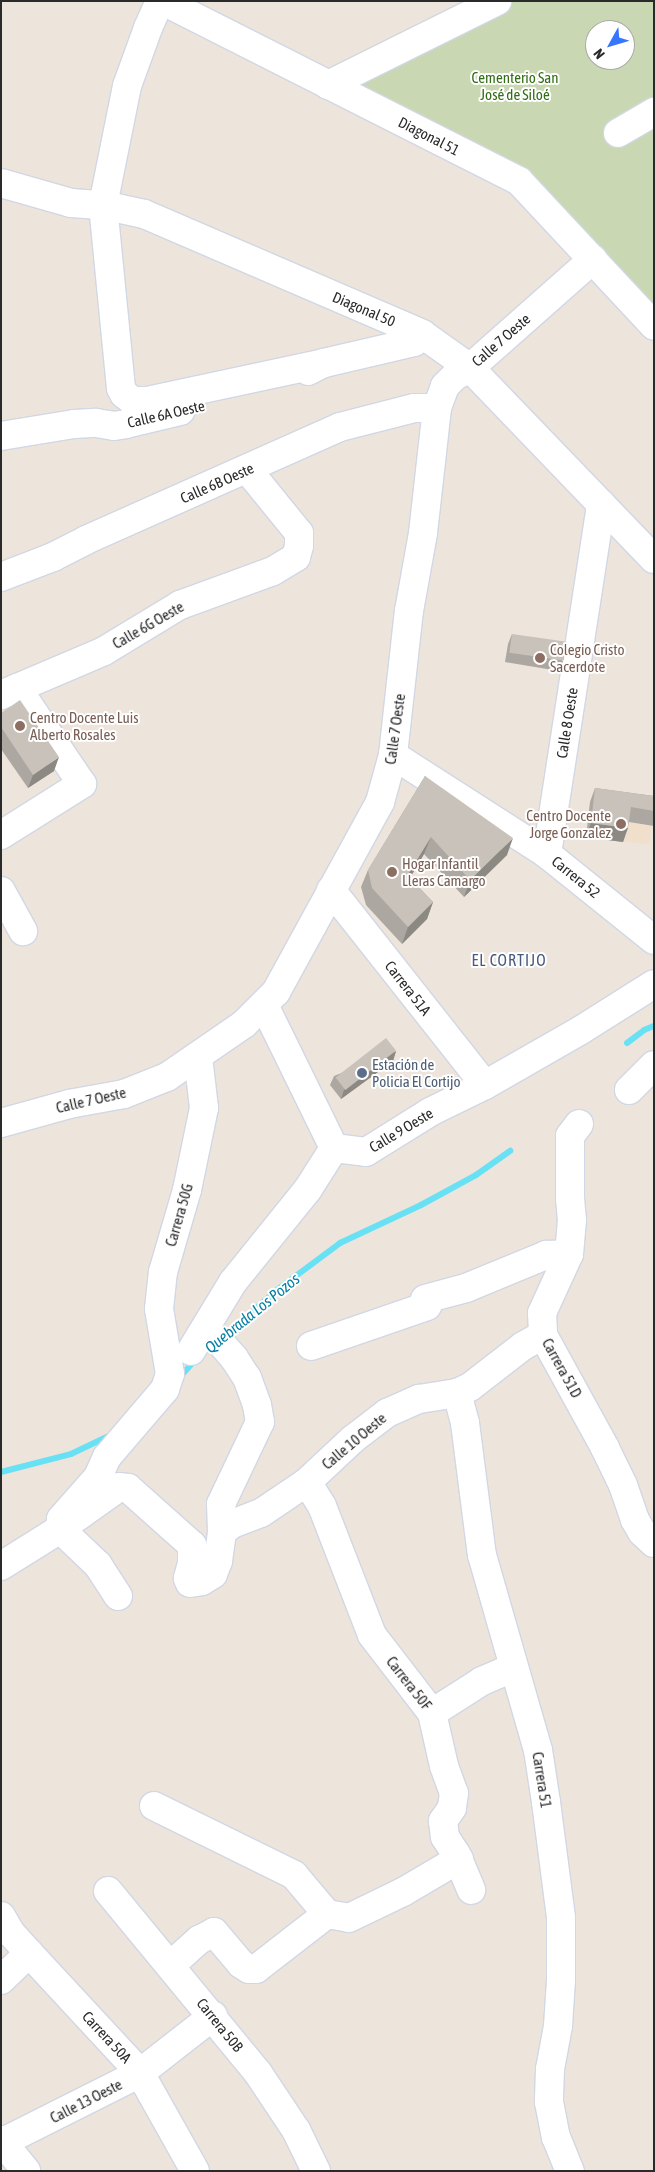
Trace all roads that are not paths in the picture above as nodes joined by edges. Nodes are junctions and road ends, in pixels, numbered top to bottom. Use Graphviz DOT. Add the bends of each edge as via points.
graph roads {
  1 [pos="162,1"];
  2 [pos="498,1"];
  3 [pos="328,85"];
  4 [pos="654,112"];
  5 [pos="618,133"];
  6 [pos="1,183"];
  7 [pos="103,205"];
  8 [pos="593,259"];
  9 [pos="654,326"];
  10 [pos="422,334"];
  11 [pos="324,363"];
  12 [pos="470,368"];
  13 [pos="437,408"];
  14 [pos="1,436"];
  15 [pos="247,469"];
  16 [pos="601,504"];
  17 [pos="654,559"];
  18 [pos="1,577"];
  19 [pos="9,691"];
  20 [pos="393,755"];
  21 [pos="1,835"];
  22 [pos="547,854"];
  23 [pos="331,890"];
  24 [pos="1,891"];
  25 [pos="23,931"];
  26 [pos="654,940"];
  27 [pos="654,984"];
  28 [pos="264,1004"];
  29 [pos="198,1057"];
  30 [pos="654,1065"];
  31 [pos="484,1085"];
  32 [pos="629,1090"];
  33 [pos="1,1123"];
  34 [pos="580,1124"];
  35 [pos="334,1148"];
  36 [pos="569,1254"];
  37 [pos="543,1335"];
  38 [pos="311,1346"];
  39 [pos="457,1393"];
  40 [pos="307,1482"];
  41 [pos="60,1528"];
  42 [pos="222,1532"];
  43 [pos="654,1543"];
  44 [pos="1,1566"];
  45 [pos="118,1596"];
  46 [pos="513,1668"];
  47 [pos="432,1713"];
  48 [pos="154,1806"];
  49 [pos="459,1859"];
  50 [pos="471,1890"];
  51 [pos="108,1891"];
  52 [pos="327,1914"];
  53 [pos="1,1916"];
  54 [pos="29,1952"];
  55 [pos="171,1964"];
  56 [pos="1,1980"];
  57 [pos="213,2016"];
  58 [pos="140,2073"];
  59 [pos="2,2142"];
  60 [pos="26,2171"];
  61 [pos="196,2171"];
  62 [pos="316,2171"];
  63 [pos="570,2171"];
  1 -- 3 [label="street, Diagonal 51"];
  1 -- 7 [label="street" via="148,28 127,86"];
  2 -- 3 [label="street"];
  3 -- 8 [label="street, Diagonal 51" via="519,182"];
  4 -- 5 [label="street"];
  6 -- 7 [label="street, Diagonal 50" via="71,203"];
  7 -- 10 [label="street, Diagonal 50" via="144,214"];
  7 -- 11 [label="street, Calle 6A Oeste" via="121,388 133,401 146,401"];
  8 -- 9 [label="street, Diagonal 51"];
  8 -- 12 [label="street, Calle 7 Oeste"];
  10 -- 11 [label="street, Calle 6A Oeste" via="414,342"];
  10 -- 12 [label="street, Diagonal 50"];
  11 -- 14 [label="street, Calle 6A Oeste" via="253,395 136,423 114,426 74,424"];
  12 -- 13 [label="street, Calle 7 Oeste" via="445,386"];
  12 -- 16 [label="street, Diagonal 50"];
  13 -- 15 [label="street, Calle 6B Oeste" via="414,408 340,427"];
  13 -- 20 [label="street, Calle 7 Oeste"];
  15 -- 18 [label="street, Calle 6B Oeste" via="53,557"];
  15 -- 19 [label="street, Calle 6G Oeste" via="298,533 300,546 296,557 273,571 180,605 104,650"];
  16 -- 17 [label="street, Diagonal 50"];
  16 -- 22 [label="street, Calle 8 Oeste"];
  19 -- 21 [label="street" via="82,784"];
  20 -- 22 [label="street, Carrera 52"];
  20 -- 23 [label="street, Calle 7 Oeste" via="380,802"];
  22 -- 26 [label="street, Carrera 52"];
  23 -- 28 [label="street, Calle 7 Oeste" via="276,992"];
  23 -- 31 [label="street, Carrera 51A"];
  24 -- 25 [label="street"];
  27 -- 31 [label="street, Calle 9 Oeste"];
  28 -- 29 [label="street, Calle 7 Oeste" via="244,1024"];
  28 -- 35 [label="street"];
  29 -- 33 [label="street, Calle 7 Oeste" via="167,1077 124,1094 69,1104"];
  29 -- 41 [label="street, Carrera 50G" via="204,1108 187,1190 163,1272 159,1309 170,1374 166,1389 107,1457 98,1477 61,1518"];
  30 -- 32 [label="street"];
  31 -- 35 [label="street, Calle 9 Oeste" via="430,1112 366,1152"];
  34 -- 36 [label="street, Carrera 51D" via="570,1136 572,1220"];
  35 -- 42 [label="street" via="308,1189 233,1282 196,1342 220,1342 234,1358 247,1378 260,1422 221,1504"];
  36 -- 37 [label="street, Carrera 51D" via="542,1313"];
  36 -- 38 [label="street" via="546,1255"];
  37 -- 39 [label="street, Calle 10 Oeste"];
  37 -- 43 [label="street, Carrera 51D" via="623,1485 635,1520"];
  39 -- 40 [label="street, Calle 10 Oeste" via="419,1399 387,1413"];
  39 -- 46 [label="street, Carrera 51" via="465,1423 482,1555"];
  40 -- 42 [label="street, Calle 10 Oeste" via="260,1513 232,1524"];
  40 -- 47 [label="street, Carrera 50F" via="322,1506 372,1636"];
  41 -- 42 [label="street" via="118,1487 128,1488 192,1545 190,1583 202,1581 212,1574 218,1560"];
  41 -- 44 [label="street"];
  41 -- 45 [label="street" via="98,1565"];
  46 -- 47 [label="street" via="482,1681"];
  46 -- 63 [label="street, Carrera 51" via="538,1750 558,1895 566,2051 550,2069 549,2102 556,2137"];
  47 -- 49 [label="street, Carrera 50F" via="454,1793 452,1808 444,1821 445,1837"];
  48 -- 52 [label="street" via="294,1876"];
  49 -- 50 [label="street, Carrera 50F"];
  49 -- 52 [label="street" via="403,1892 349,1918"];
  51 -- 55 [label="street, Carrera 50B"];
  52 -- 55 [label="street" via="256,1969 241,1964 214,1932 199,1940"];
  53 -- 54 [label="street, Carrera 50A" via="11,1933"];
  54 -- 56 [label="street"];
  54 -- 58 [label="street, Carrera 50A"];
  55 -- 57 [label="street, Carrera 50B"];
  57 -- 58 [label="street, Calle 13 Oeste"];
  57 -- 62 [label="street, Carrera 50B" via="291,2122"];
  58 -- 59 [label="street, Calle 13 Oeste"];
  58 -- 61 [label="street, Carrera 50A"];
  59 -- 60 [label="street"];
}
